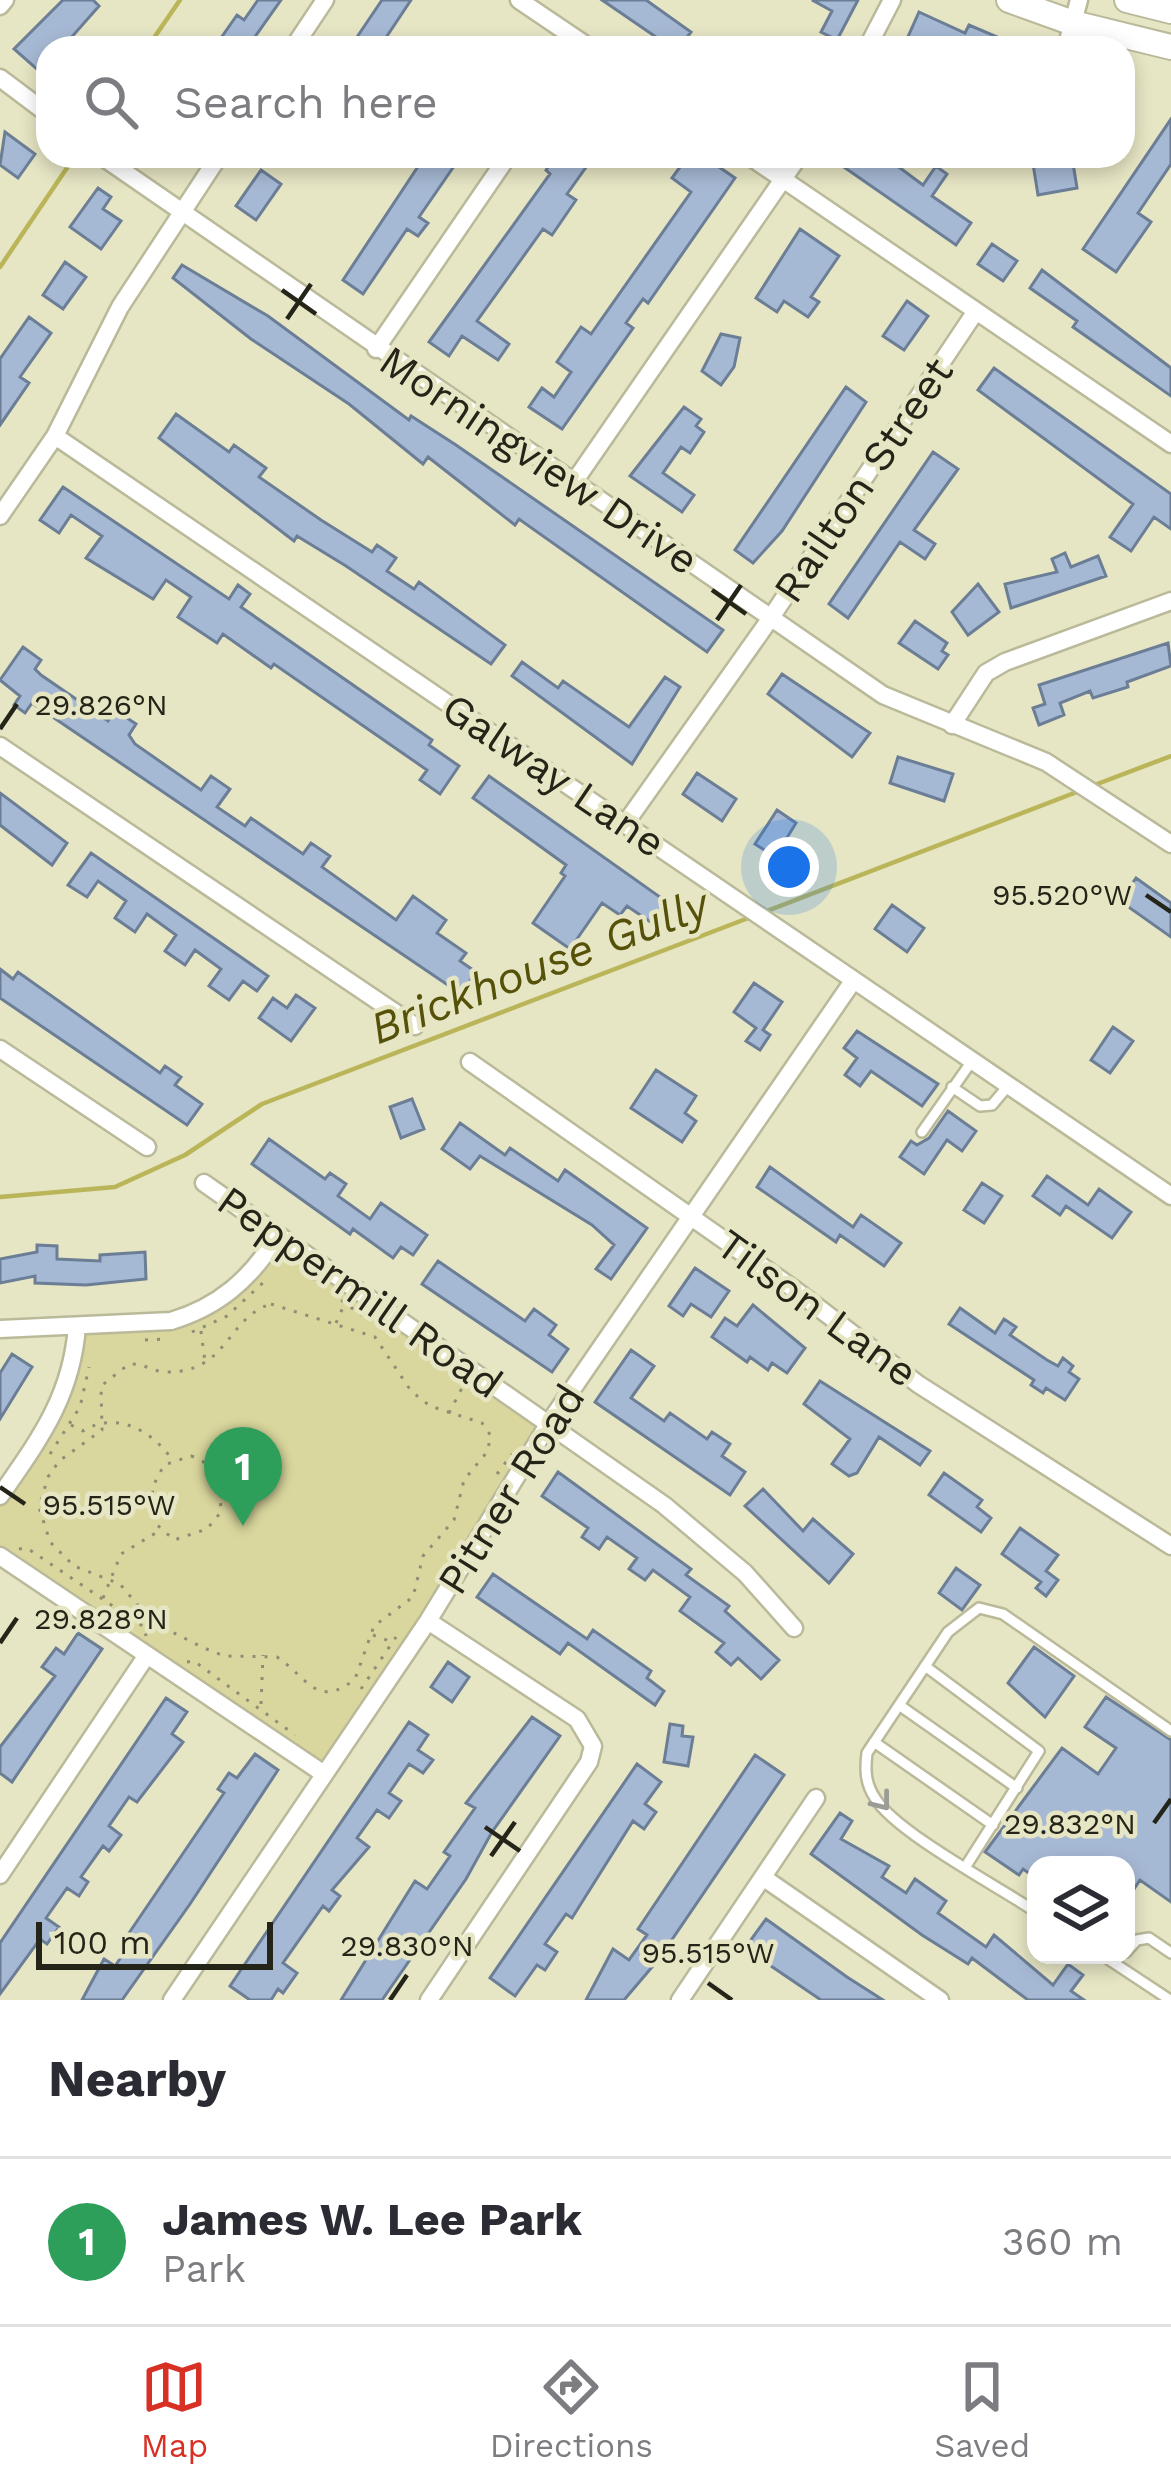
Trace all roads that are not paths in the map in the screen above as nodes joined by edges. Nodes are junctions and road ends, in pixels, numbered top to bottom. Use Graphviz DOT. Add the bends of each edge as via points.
graph roads {
  1 [pos="325,0"];
  2 [pos="520,0"];
  3 [pos="892,0"];
  4 [pos="1009,0"];
  5 [pos="1127,0"];
  6 [pos="1171,11"];
  7 [pos="1073,24"];
  8 [pos="301,36"];
  9 [pos="570,36"];
  10 [pos="873,36"];
  11 [pos="1124,36"];
  12 [pos="1135,39"];
  13 [pos="1171,47"];
  14 [pos="0,78"];
  15 [pos="36,105"];
  16 [pos="118,168"];
  17 [pos="211,168"];
  18 [pos="500,168"];
  19 [pos="766,168"];
  20 [pos="792,168"];
  21 [pos="784,180"];
  22 [pos="180,214"];
  23 [pos="976,311"];
  24 [pos="376,349"];
  25 [pos="55,436"];
  26 [pos="1171,444"];
  27 [pos="574,482"];
  28 [pos="0,516"];
  29 [pos="1171,601"];
  30 [pos="770,619"];
  31 [pos="952,725"];
  32 [pos="0,746"];
  33 [pos="625,824"];
  34 [pos="1171,844"];
  35 [pos="853,981"];
  36 [pos="415,1026"];
  37 [pos="0,1049"];
  38 [pos="972,1061"];
  39 [pos="470,1062"];
  40 [pos="1008,1086"];
  41 [pos="952,1087"];
  42 [pos="922,1132"];
  43 [pos="147,1148"];
  44 [pos="204,1183"];
  45 [pos="1171,1196"];
  46 [pos="692,1216"];
  47 [pos="277,1236"];
  48 [pos="77,1326"];
  49 [pos="0,1329"];
  50 [pos="549,1423"];
  51 [pos="0,1496"];
  52 [pos="1171,1546"];
  53 [pos="0,1556"];
  54 [pos="428,1621"];
  55 [pos="794,1628"];
  56 [pos="147,1655"];
  57 [pos="926,1666"];
  58 [pos="899,1705"];
  59 [pos="1171,1731"];
  60 [pos="874,1742"];
  61 [pos="324,1774"];
  62 [pos="1017,1788"];
  63 [pos="816,1798"];
  64 [pos="993,1826"];
  65 [pos="966,1866"];
  66 [pos="0,1875"];
  67 [pos="764,1878"];
  68 [pos="1027,1906"];
  69 [pos="1135,1942"];
  70 [pos="1171,1953"];
  71 [pos="1129,1964"];
  72 [pos="172,2000"];
  73 [pos="429,2000"];
  74 [pos="680,2000"];
  75 [pos="940,2000"];
  76 [pos="1170,2000"];
  1 -- 8 [label="street"];
  2 -- 9 [label="street"];
  3 -- 10 [label="street"];
  4 -- 7 [label="main road"];
  5 -- 6 [label="main road"];
  7 -- 11 [label="main road"];
  12 -- 13 [label="main road"];
  14 -- 15 [label="street"];
  16 -- 22 [label="street, Morningview Drive"];
  17 -- 22 [label="street"];
  18 -- 24 [label="street"];
  19 -- 21 [label="street"];
  20 -- 21 [label="street"];
  21 -- 23 [label="street"];
  21 -- 27 [label="street"];
  22 -- 24 [label="street, Morningview Drive"];
  22 -- 25 [label="street" via="89,362"];
  23 -- 26 [label="street"];
  23 -- 30 [label="street, Railton Street"];
  24 -- 27 [label="street, Morningview Drive"];
  25 -- 28 [label="street"];
  25 -- 33 [label="street, Galway Lane"];
  27 -- 30 [label="street, Morningview Drive"];
  29 -- 31 [label="street" via="1005,662 986,673"];
  30 -- 31 [label="street, Morningview Drive" via="883,695"];
  30 -- 33 [label="street, Railton Street"];
  31 -- 34 [label="street, Morningview Drive" via="1078,779"];
  32 -- 36 [label="street"];
  33 -- 35 [label="street, Galway Lane"];
  35 -- 38 [label="street, Galway Lane"];
  35 -- 46 [label="street, Pitner Road"];
  37 -- 43 [label="street"];
  38 -- 40 [label="street, Galway Lane"];
  38 -- 41 [label="lane"];
  39 -- 46 [label="street, Tilson Lane"];
  40 -- 41 [label="lane" via="992,1105 980,1106"];
  40 -- 45 [label="street, Galway Lane"];
  41 -- 42 [label="lane"];
  44 -- 47 [label="street, Peppermill Road"];
  46 -- 50 [label="street, Pitner Road"];
  46 -- 52 [label="street, Tilson Lane" via="918,1384"];
  47 -- 48 [label="street" via="227,1295 193,1314"];
  47 -- 50 [label="street, Peppermill Road"];
  48 -- 49 [label="street"];
  48 -- 51 [label="street" via="63,1420"];
  50 -- 54 [label="street, Pitner Road"];
  50 -- 55 [label="street, Peppermill Road" via="664,1505 745,1573"];
  53 -- 56 [label="street"];
  54 -- 61 [label="street, Pitner Road"];
  54 -- 73 [label="street" via="577,1719 590,1739 589,1762"];
  56 -- 61 [label="street"];
  56 -- 66 [label="street"];
  57 -- 58 [label="lane"];
  57 -- 59 [label="lane" via="948,1632 979,1609 1004,1614"];
  57 -- 62 [label="lane" via="1036,1746 1038,1757"];
  58 -- 60 [label="lane"];
  58 -- 62 [label="lane"];
  60 -- 64 [label="lane"];
  60 -- 65 [label="lane, one-way" via="865,1774 875,1800"];
  61 -- 72 [label="street, Pitner Road"];
  62 -- 64 [label="lane"];
  63 -- 67 [label="street"];
  64 -- 65 [label="lane"];
  65 -- 68 [label="lane"];
  67 -- 74 [label="street"];
  67 -- 75 [label="street"];
  69 -- 70 [label="lane" via="1150,1938"];
  71 -- 76 [label="lane"];
}
